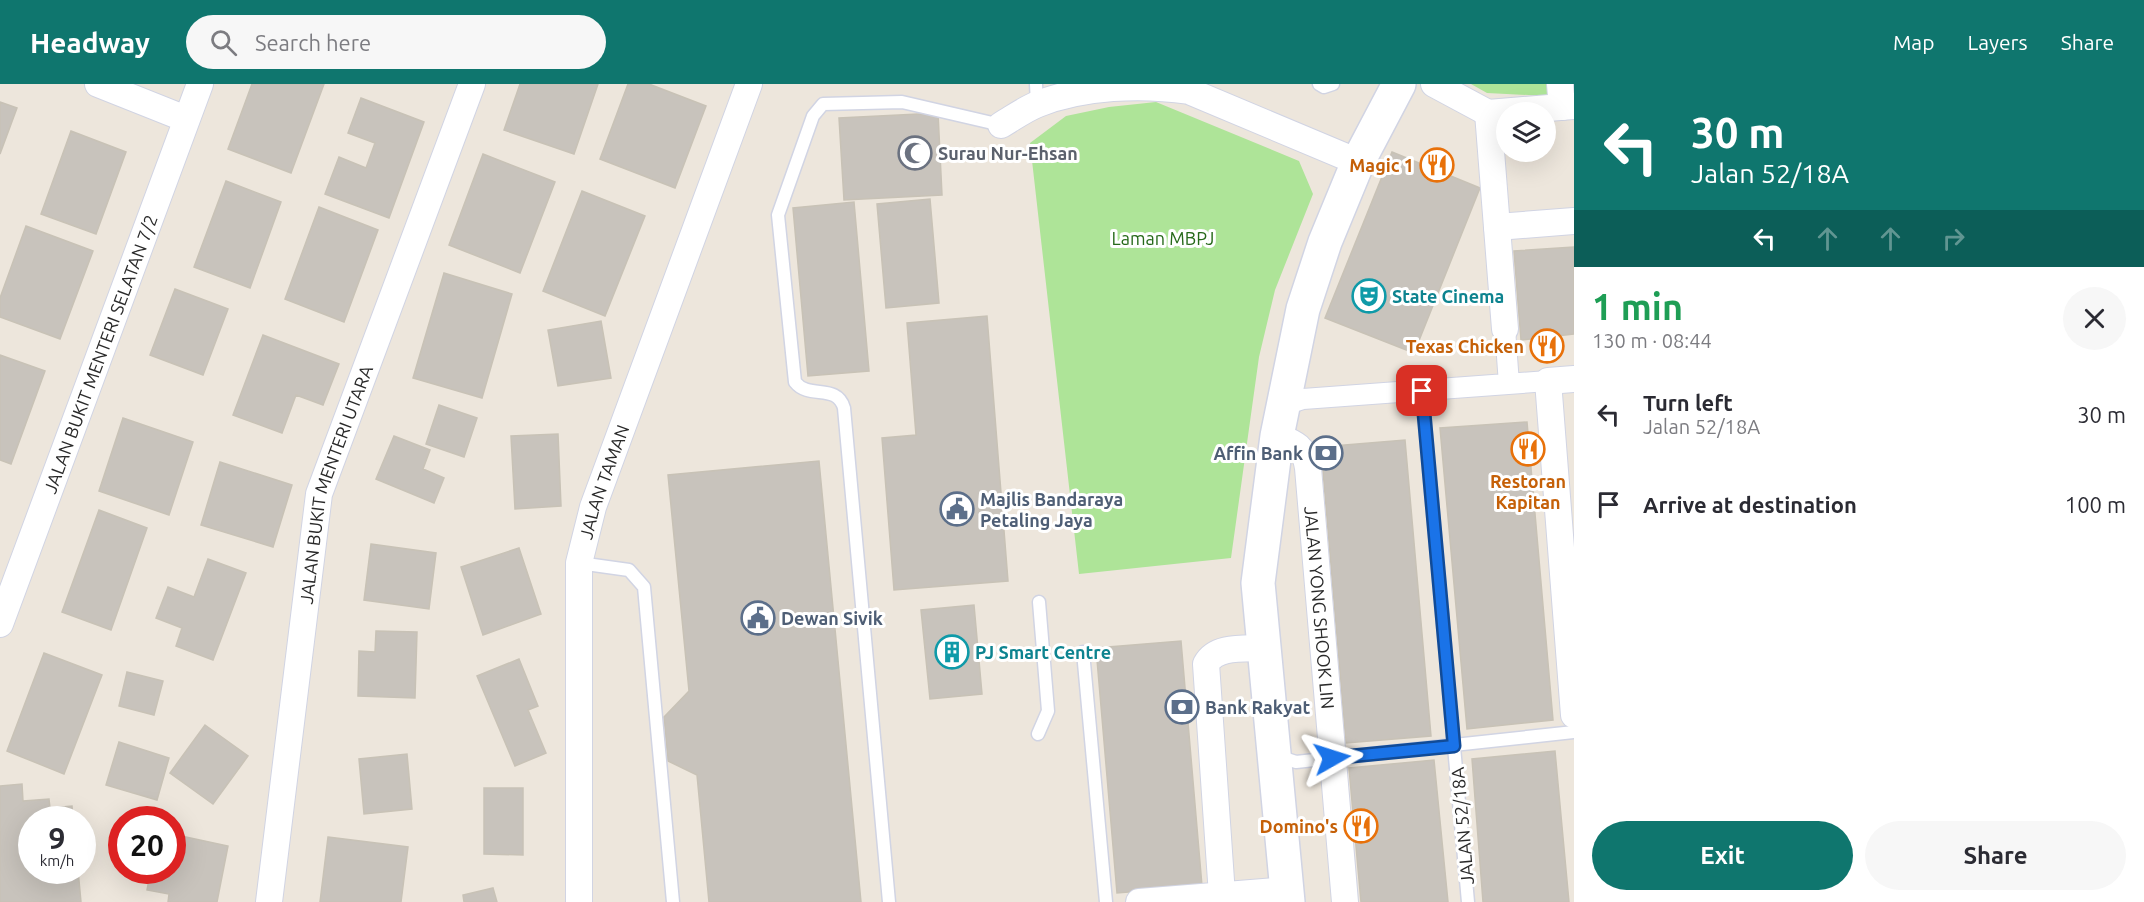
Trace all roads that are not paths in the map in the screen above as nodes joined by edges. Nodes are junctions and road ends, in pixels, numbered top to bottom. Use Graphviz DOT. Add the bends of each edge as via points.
graph roads {
  1 [pos="98,84"];
  2 [pos="200,84"];
  3 [pos="472,84"];
  4 [pos="749,84"];
  5 [pos="1319,84"];
  6 [pos="1333,84"];
  7 [pos="1399,84"];
  8 [pos="1434,84"];
  9 [pos="1161,85"];
  10 [pos="1036,94"];
  11 [pos="1565,99"];
  12 [pos="1488,113"];
  13 [pos="186,119"];
  14 [pos="1001,125"];
  15 [pos="1358,162"];
  16 [pos="1574,222"];
  17 [pos="1497,227"];
  18 [pos="1505,329"];
  19 [pos="1574,379"];
  20 [pos="1548,381"];
  21 [pos="1509,384"];
  22 [pos="1422,391"];
  23 [pos="1279,421"];
  24 [pos="579,563"];
  25 [pos="1039,602"];
  26 [pos="0,624"];
  27 [pos="1263,648"];
  28 [pos="1083,652"];
  29 [pos="1574,715"];
  30 [pos="1574,732"];
  31 [pos="1038,734"];
  32 [pos="1454,746"];
  33 [pos="1274,754"];
  34 [pos="1332,758"];
  35 [pos="1222,895"];
  36 [pos="1287,896"];
  37 [pos="269,902"];
  38 [pos="579,902"];
  39 [pos="673,902"];
  40 [pos="888,902"];
  41 [pos="1106,902"];
  42 [pos="1139,902"];
  43 [pos="1345,902"];
  44 [pos="1468,902"];
  1 -- 13 [label="street"];
  2 -- 13 [label="street, JALAN BUKIT MENTERI SELATAN 7/2"];
  3 -- 37 [label="street, JALAN BUKIT MENTERI UTARA" via="319,494"];
  4 -- 24 [label="street, JALAN TAMAN" via="593,507"];
  5 -- 6 [label="lane"];
  7 -- 15 [label="main road"];
  8 -- 12 [label="street"];
  9 -- 10 [label="street"];
  9 -- 15 [label="street" via="1189,92"];
  10 -- 14 [label="street"];
  11 -- 12 [label="street"];
  12 -- 17 [label="street"];
  13 -- 26 [label="street, JALAN BUKIT MENTERI SELATAN 7/2"];
  14 -- 40 [label="lane" via="902,102 823,104 813,116 778,215 795,382 805,391 832,393 844,408"];
  15 -- 23 [label="main road" via="1324,242"];
  16 -- 17 [label="street"];
  17 -- 18 [label="street"];
  18 -- 21 [label="street"];
  19 -- 20 [label="street"];
  20 -- 21 [label="street"];
  20 -- 29 [label="street"];
  21 -- 22 [label="street"];
  22 -- 23 [label="street" via="1303,399"];
  22 -- 32 [label="lane, JALAN 52/18A"];
  23 -- 27 [label="main road" via="1258,583"];
  23 -- 34 [label="street, JALAN YONG SHOOK LIN" via="1306,454"];
  24 -- 38 [label="street, JALAN TAMAN"];
  24 -- 39 [label="lane" via="629,570 644,586"];
  25 -- 31 [label="lane" via="1048,711"];
  27 -- 33 [label="main road"];
  27 -- 35 [label="street" via="1221,651 1206,664"];
  28 -- 41 [label="lane"];
  30 -- 32 [label="lane"];
  32 -- 34 [label="lane"];
  32 -- 44 [label="lane, JALAN 52/18A"];
  33 -- 34 [label="lane" via="1296,762"];
  33 -- 36 [label="main road"];
  34 -- 43 [label="street, JALAN YONG SHOOK LIN"];
  35 -- 36 [label="street"];
  35 -- 42 [label="street"];
}
